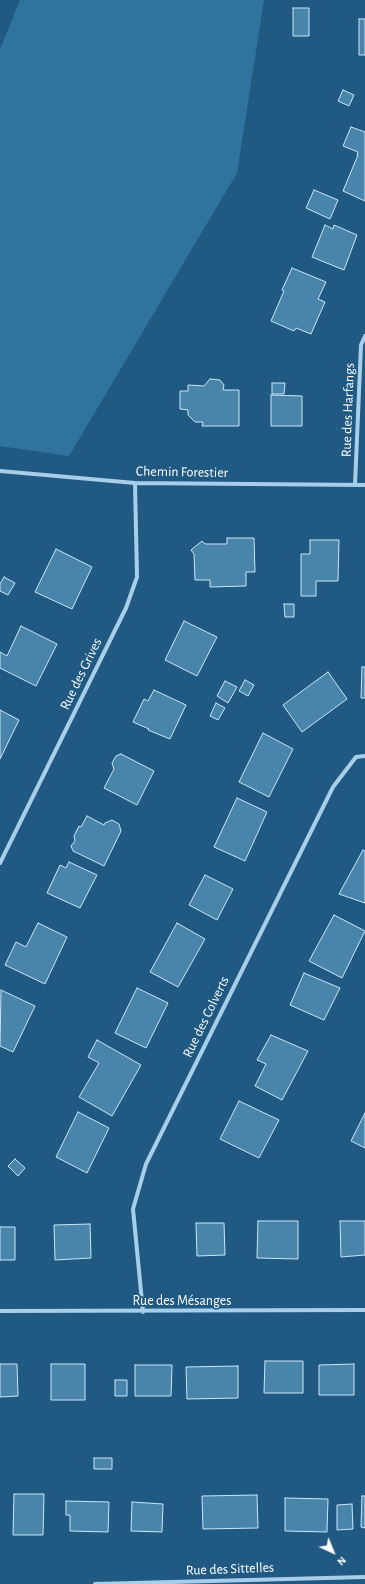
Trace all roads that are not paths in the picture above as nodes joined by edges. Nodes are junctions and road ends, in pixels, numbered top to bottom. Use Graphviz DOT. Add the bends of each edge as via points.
graph roads {
  1 [pos="365,336"];
  2 [pos="0,471"];
  3 [pos="135,483"];
  4 [pos="355,485"];
  5 [pos="365,485"];
  6 [pos="365,756"];
  7 [pos="0,863"];
  8 [pos="365,1310"];
  9 [pos="0,1311"];
  10 [pos="143,1312"];
  11 [pos="365,1577"];
  12 [pos="95,1584"];
  1 -- 4 [label="street, Rue des Harfangs" via="361,344"];
  2 -- 3 [label="street, Chemin Forestier"];
  3 -- 4 [label="street, Chemin Forestier"];
  3 -- 7 [label="street, Rue des Grives" via="137,577 126,608"];
  4 -- 5 [label="street, Chemin Forestier"];
  6 -- 10 [label="street, Rue des Colverts" via="356,757 333,787 146,1164 133,1209"];
  8 -- 10 [label="street, Rue des Mésanges"];
  9 -- 10 [label="street, Rue des Mésanges"];
  11 -- 12 [label="street, Rue des Sittelles"];
}
